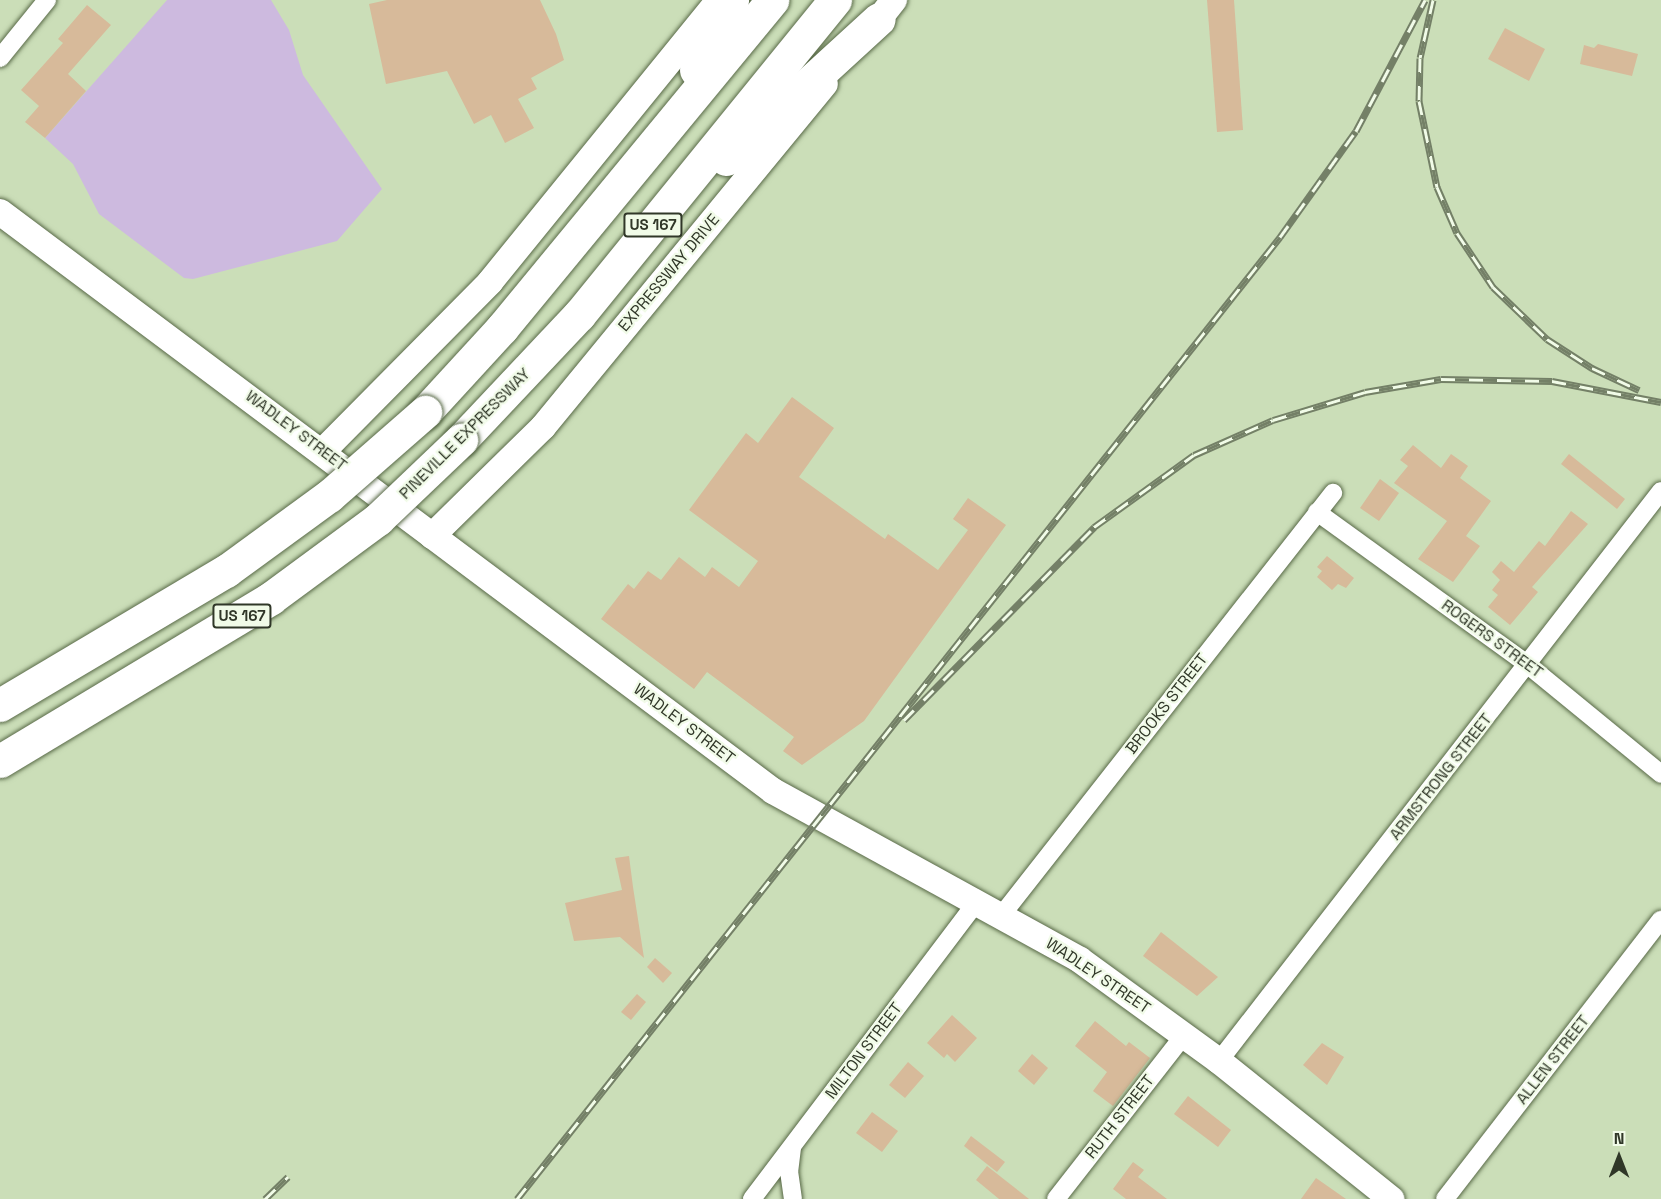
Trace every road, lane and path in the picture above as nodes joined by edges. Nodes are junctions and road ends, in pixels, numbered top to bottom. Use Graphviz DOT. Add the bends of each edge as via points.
graph roads {
  1 [pos="46,0"];
  2 [pos="719,0"];
  3 [pos="732,0"];
  4 [pos="772,0"];
  5 [pos="835,0"];
  6 [pos="887,10"];
  7 [pos="0,58"];
  8 [pos="623,181"];
  9 [pos="0,212"];
  10 [pos="663,213"];
  11 [pos="323,451"];
  12 [pos="1661,491"];
  13 [pos="1334,493"];
  14 [pos="1317,512"];
  15 [pos="432,536"];
  16 [pos="1528,665"];
  17 [pos="0,705"];
  18 [pos="0,761"];
  19 [pos="1661,774"];
  20 [pos="976,903"];
  21 [pos="1001,916"];
  22 [pos="1661,920"];
  23 [pos="1184,1035"];
  24 [pos="1219,1061"];
  25 [pos="793,1147"];
  26 [pos="1376,1195"];
  27 [pos="752,1199"];
  28 [pos="794,1199"];
  29 [pos="1056,1199"];
  30 [pos="1445,1199"];
  1 -- 7 [label="street"];
  2 -- 11 [label="main road" via="490,282"];
  3 -- 8 [label="highway" via="695,71"];
  4 -- 8 [label="highway, US 167"];
  5 -- 10 [label="highway, PINEVILLE EXPRESSWAY / US 167"];
  6 -- 10 [label="highway" via="823,74"];
  6 -- 15 [label="main road, EXPRESSWAY DRIVE" via="543,427"];
  8 -- 17 [label="highway, US 167, bridge" via="502,328 425,412 330,496 226,571"];
  9 -- 11 [label="main road, WADLEY STREET"];
  10 -- 18 [label="highway, PINEVILLE EXPRESSWAY / US 167, bridge" via="572,323 461,440 378,519 271,598"];
  11 -- 15 [label="main road, WADLEY STREET"];
  12 -- 16 [label="street, ARMSTRONG STREET"];
  13 -- 14 [label="street, BROOKS STREET"];
  14 -- 16 [label="street, ROGERS STREET"];
  14 -- 21 [label="street, BROOKS STREET"];
  15 -- 20 [label="main road, WADLEY STREET" via="773,791"];
  16 -- 19 [label="street, ROGERS STREET"];
  16 -- 24 [label="street, ARMSTRONG STREET"];
  20 -- 21 [label="main road, WADLEY STREET"];
  20 -- 25 [label="street, MILTON STREET"];
  21 -- 23 [label="main road, WADLEY STREET" via="1080,960"];
  22 -- 30 [label="street, ALLEN STREET"];
  23 -- 24 [label="main road, WADLEY STREET"];
  23 -- 29 [label="street, RUTH STREET"];
  24 -- 26 [label="main road, WADLEY STREET"];
  25 -- 27 [label="street, MILTON STREET"];
  25 -- 28 [label="street" via="789,1171"];
}
